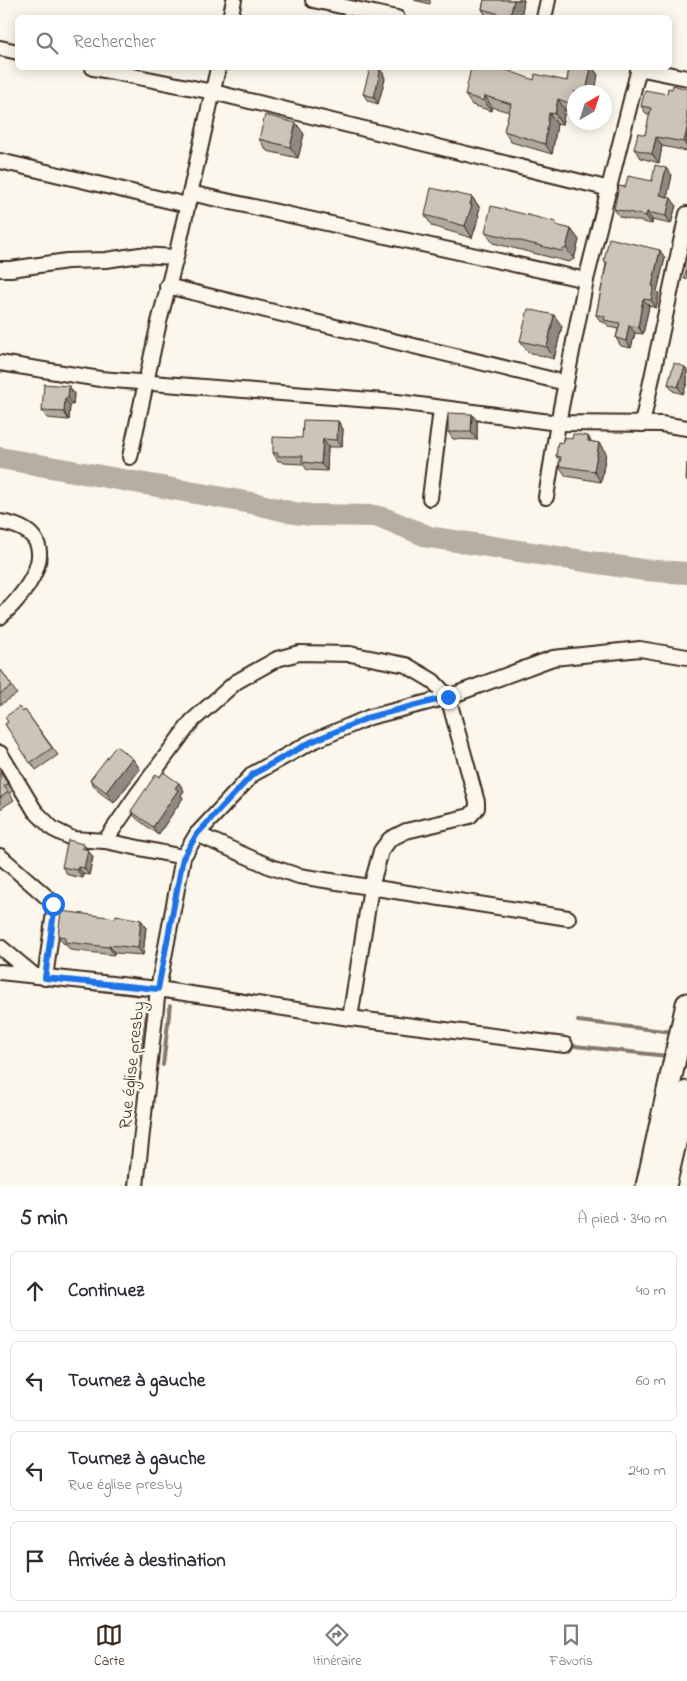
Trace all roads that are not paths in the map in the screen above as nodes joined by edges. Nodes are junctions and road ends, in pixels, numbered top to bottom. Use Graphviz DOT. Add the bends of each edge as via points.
graph roads {
  1 [pos="234,0"];
  2 [pos="313,0"];
  3 [pos="548,0"];
  4 [pos="231,15"];
  5 [pos="383,15"];
  6 [pos="545,15"];
  7 [pos="0,48"];
  8 [pos="15,51"];
  9 [pos="103,70"];
  10 [pos="218,70"];
  11 [pos="638,70"];
  12 [pos="648,70"];
  13 [pos="687,78"];
  14 [pos="213,92"];
  15 [pos="0,161"];
  16 [pos="610,189"];
  17 [pos="189,199"];
  18 [pos="687,214"];
  19 [pos="176,257"];
  20 [pos="0,269"];
  21 [pos="586,280"];
  22 [pos="167,286"];
  23 [pos="0,364"];
  24 [pos="147,382"];
  25 [pos="566,383"];
  26 [pos="441,409"];
  27 [pos="558,423"];
  28 [pos="642,424"];
  29 [pos="687,428"];
  30 [pos="130,457"];
  31 [pos="546,497"];
  32 [pos="430,498"];
  33 [pos="0,522"];
  34 [pos="0,617"];
  35 [pos="687,657"];
  36 [pos="448,697"];
  37 [pos="0,753"];
  38 [pos="197,834"];
  39 [pos="105,841"];
  40 [pos="0,856"];
  41 [pos="183,858"];
  42 [pos="372,888"];
  43 [pos="568,918"];
  44 [pos="0,947"];
  45 [pos="0,972"];
  46 [pos="40,977"];
  47 [pos="158,989"];
  48 [pos="687,1004"];
  49 [pos="350,1018"];
  50 [pos="565,1044"];
  51 [pos="682,1052"];
  52 [pos="687,1092"];
  53 [pos="136,1186"];
  54 [pos="647,1186"];
  55 [pos="665,1186"];
  1 -- 4 [label="street"];
  2 -- 5 [label="street"];
  3 -- 6 [label="street"];
  7 -- 8 [label="street"];
  9 -- 14 [label="street"];
  10 -- 14 [label="street"];
  11 -- 16 [label="street"];
  12 -- 13 [label="street"];
  14 -- 16 [label="street"];
  14 -- 17 [label="street"];
  15 -- 17 [label="street"];
  16 -- 21 [label="street"];
  17 -- 19 [label="street"];
  17 -- 21 [label="street"];
  18 -- 28 [label="street"];
  19 -- 20 [label="street" via="140,255"];
  19 -- 22 [label="street"];
  21 -- 25 [label="street"];
  22 -- 24 [label="street"];
  22 -- 25 [label="street"];
  23 -- 24 [label="street" via="100,379"];
  24 -- 26 [label="street" via="397,402"];
  24 -- 30 [label="street"];
  25 -- 27 [label="street"];
  26 -- 27 [label="street"];
  26 -- 32 [label="street"];
  27 -- 28 [label="street"];
  27 -- 31 [label="street"];
  28 -- 29 [label="street"];
  33 -- 34 [label="street" via="24,530 34,538 41,554 37,571"];
  35 -- 36 [label="street, Rue église presby" via="640,649 553,658"];
  36 -- 38 [label="street, Rue église presby" via="370,717 311,742 253,774"];
  36 -- 39 [label="street" via="433,681 406,665 350,654 300,653 277,659 236,682 192,721"];
  36 -- 42 [label="street" via="477,808 470,816 406,831 390,839 381,851"];
  37 -- 39 [label="street" via="35,811 53,829 73,839"];
  38 -- 41 [label="street, Rue église presby"];
  38 -- 42 [label="street" via="270,867"];
  39 -- 41 [label="street"];
  40 -- 46 [label="street" via="53,904"];
  41 -- 47 [label="street, Rue église presby"];
  42 -- 43 [label="street"];
  42 -- 49 [label="street"];
  44 -- 46 [label="street"];
  45 -- 46 [label="street"];
  46 -- 47 [label="street"];
  47 -- 49 [label="street"];
  47 -- 53 [label="street, Rue église presby"];
  48 -- 51 [label="main road"];
  49 -- 50 [label="street"];
  51 -- 54 [label="main road"];
  52 -- 55 [label="main road"];
}
